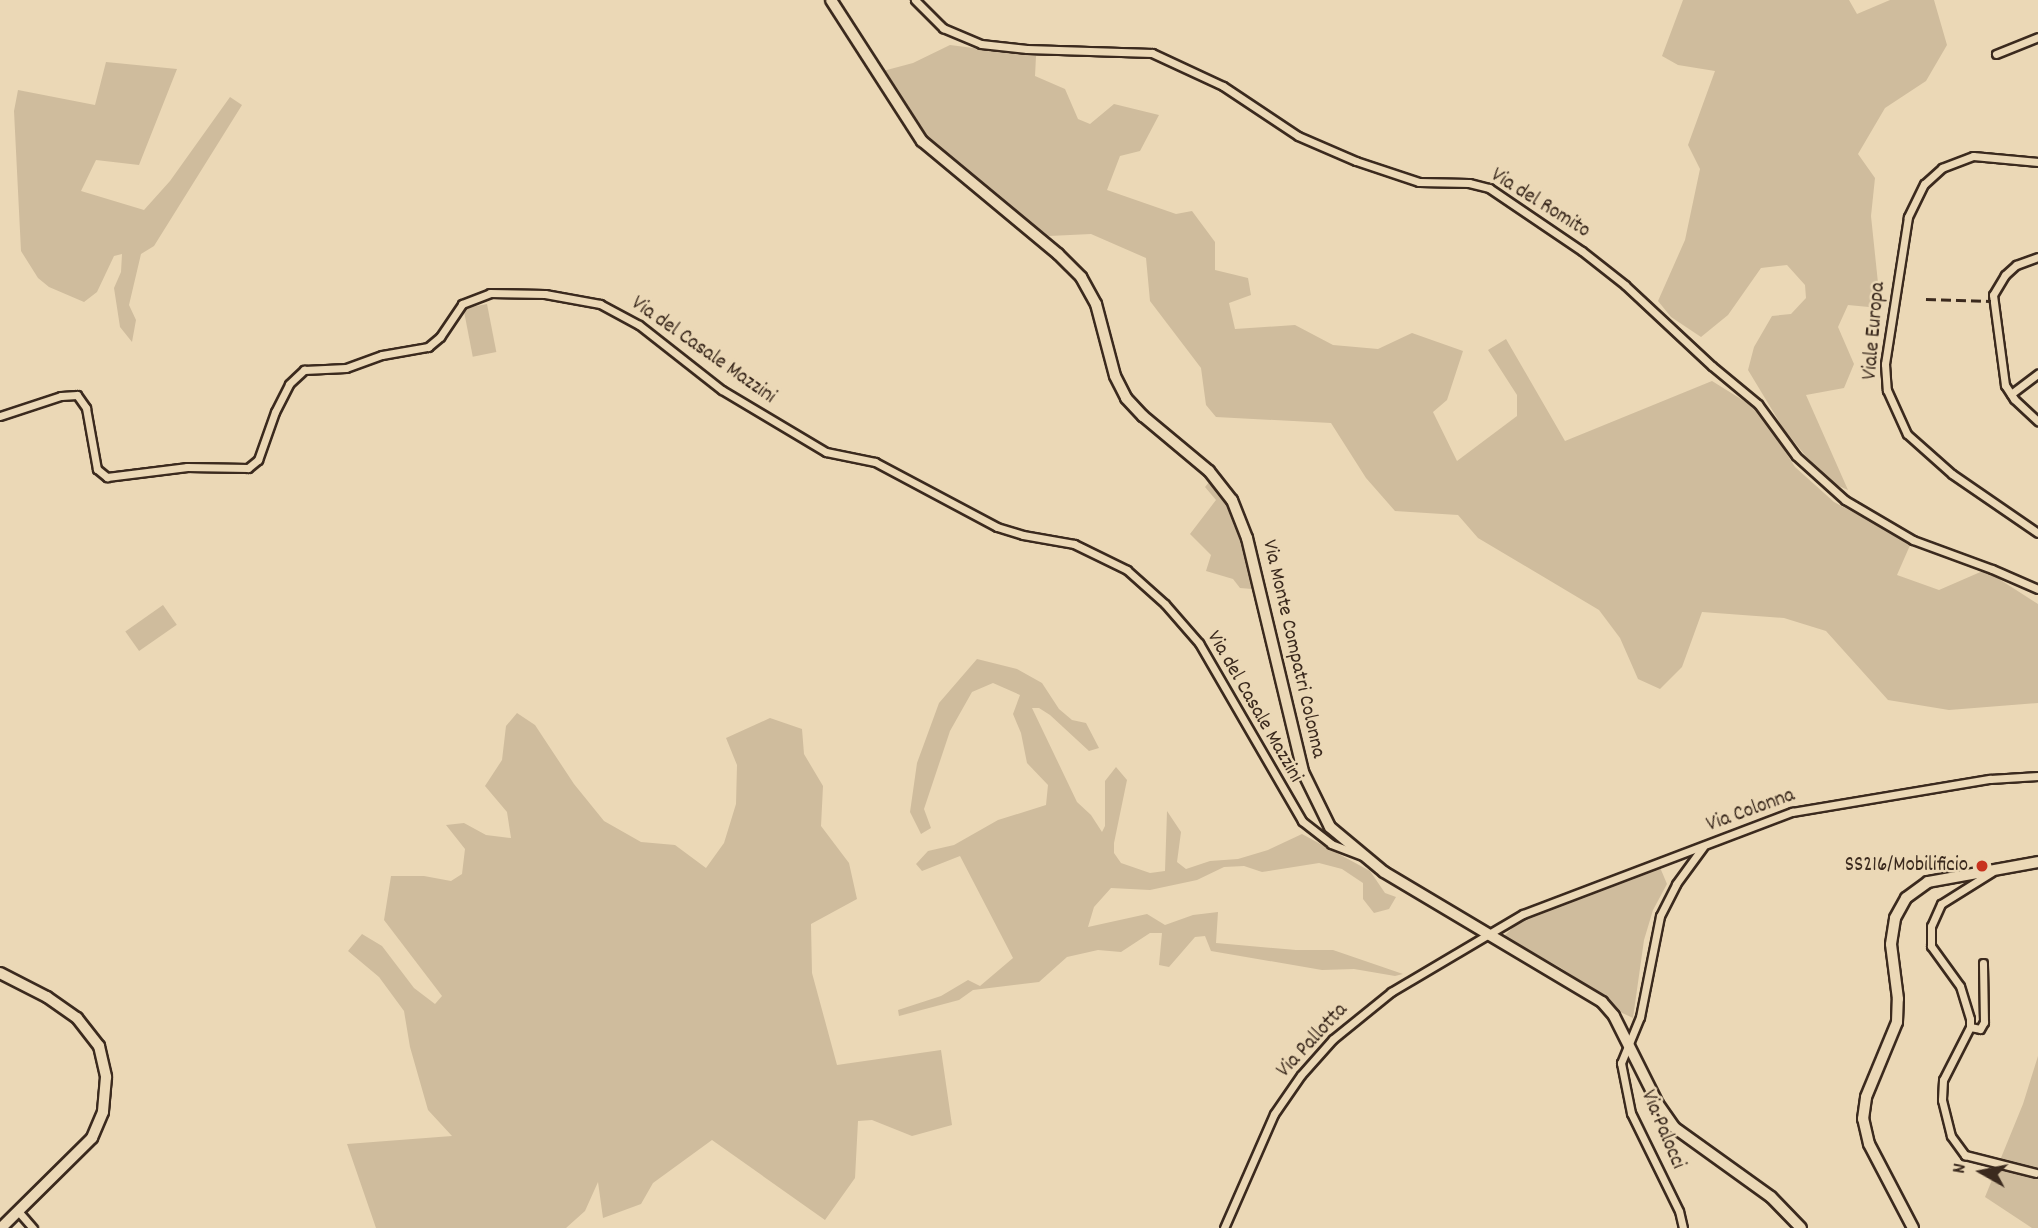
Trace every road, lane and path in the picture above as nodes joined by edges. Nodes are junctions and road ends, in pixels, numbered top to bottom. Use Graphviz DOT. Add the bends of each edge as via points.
graph roads {
  1 [pos="831,0"];
  2 [pos="915,0"];
  3 [pos="2038,37"];
  4 [pos="1996,54"];
  5 [pos="2038,162"];
  6 [pos="2038,257"];
  7 [pos="2038,374"];
  8 [pos="2011,394"];
  9 [pos="0,416"];
  10 [pos="2038,421"];
  11 [pos="2034,526"];
  12 [pos="2038,533"];
  13 [pos="2038,589"];
  14 [pos="2038,776"];
  15 [pos="1703,846"];
  16 [pos="1362,856"];
  17 [pos="2038,862"];
  18 [pos="1996,870"];
  19 [pos="1491,934"];
  20 [pos="1983,963"];
  21 [pos="0,974"];
  22 [pos="1970,1027"];
  23 [pos="1628,1044"];
  24 [pos="2036,1174"];
  25 [pos="18,1211"];
  26 [pos="1,1228"];
  27 [pos="33,1228"];
  28 [pos="1224,1228"];
  29 [pos="1683,1228"];
  30 [pos="1801,1228"];
  31 [pos="1913,1228"];
  1 -- 16 [label="street, Via Monte Compatri Colonna" via="922,141 1079,273 1096,304 1113,370 1126,398 1209,471 1232,500 1247,538 1306,781 1330,827"];
  2 -- 13 [label="street, Via del Romito" via="939,26 977,43 1027,50 1152,53 1223,86 1298,136 1356,162 1419,182 1489,188 1625,285 1758,404 1791,451 1832,490 1888,527"];
  3 -- 4 [label="street"];
  5 -- 11 [label="street, Viale Europa" via="1973,156 1942,168 1918,192 1908,216 1885,364 1891,402 1907,434 1952,474"];
  6 -- 8 [label="street" via="2016,264 1993,295 2001,367"];
  7 -- 8 [label="street"];
  8 -- 10 [label="street"];
  9 -- 16 [label="street, Via del Casale Mazzini" via="76,395 86,408 97,469 107,477 187,467 248,468 258,460 290,382 304,370 346,368 382,355 428,347 462,304 490,293 545,294 600,304 639,325 728,394 824,450 875,462 997,527 1074,544 1127,570 1199,643 1302,821 1331,844"];
  11 -- 12 [label="street, Viale Europa"];
  14 -- 15 [label="street, Via Colonna" via="1990,779 1792,811"];
  15 -- 19 [label="street, Via Colonna" via="1546,903"];
  15 -- 23 [label="street, Via Palocci" via="1660,916 1640,1017"];
  16 -- 19 [label="street, Via Monte Compatri Colonna"];
  17 -- 18 [label="main road"];
  18 -- 22 [label="street" via="1944,901 1931,926 1931,946 1963,991"];
  18 -- 31 [label="main road" via="1927,882 1903,902 1893,923 1898,1018 1865,1101 1863,1119 1871,1149"];
  19 -- 23 [label="street, Via Monte Compatri Colonna" via="1602,1002"];
  19 -- 28 [label="street, Via Pallotta" via="1385,996 1322,1050 1274,1114"];
  20 -- 22 [label="street" via="1984,1022 1980,1029"];
  21 -- 25 [label="street" via="77,1018 99,1046 106,1077 102,1116 92,1138"];
  22 -- 24 [label="street" via="1942,1083 1951,1136 1971,1158"];
  23 -- 29 [label="street, Via Palocci" via="1621,1063 1627,1100"];
  23 -- 30 [label="street, Via Monte Compatri Colonna" via="1675,1128 1771,1197"];
  25 -- 26 [label="street"];
  25 -- 27 [label="street"];
}
